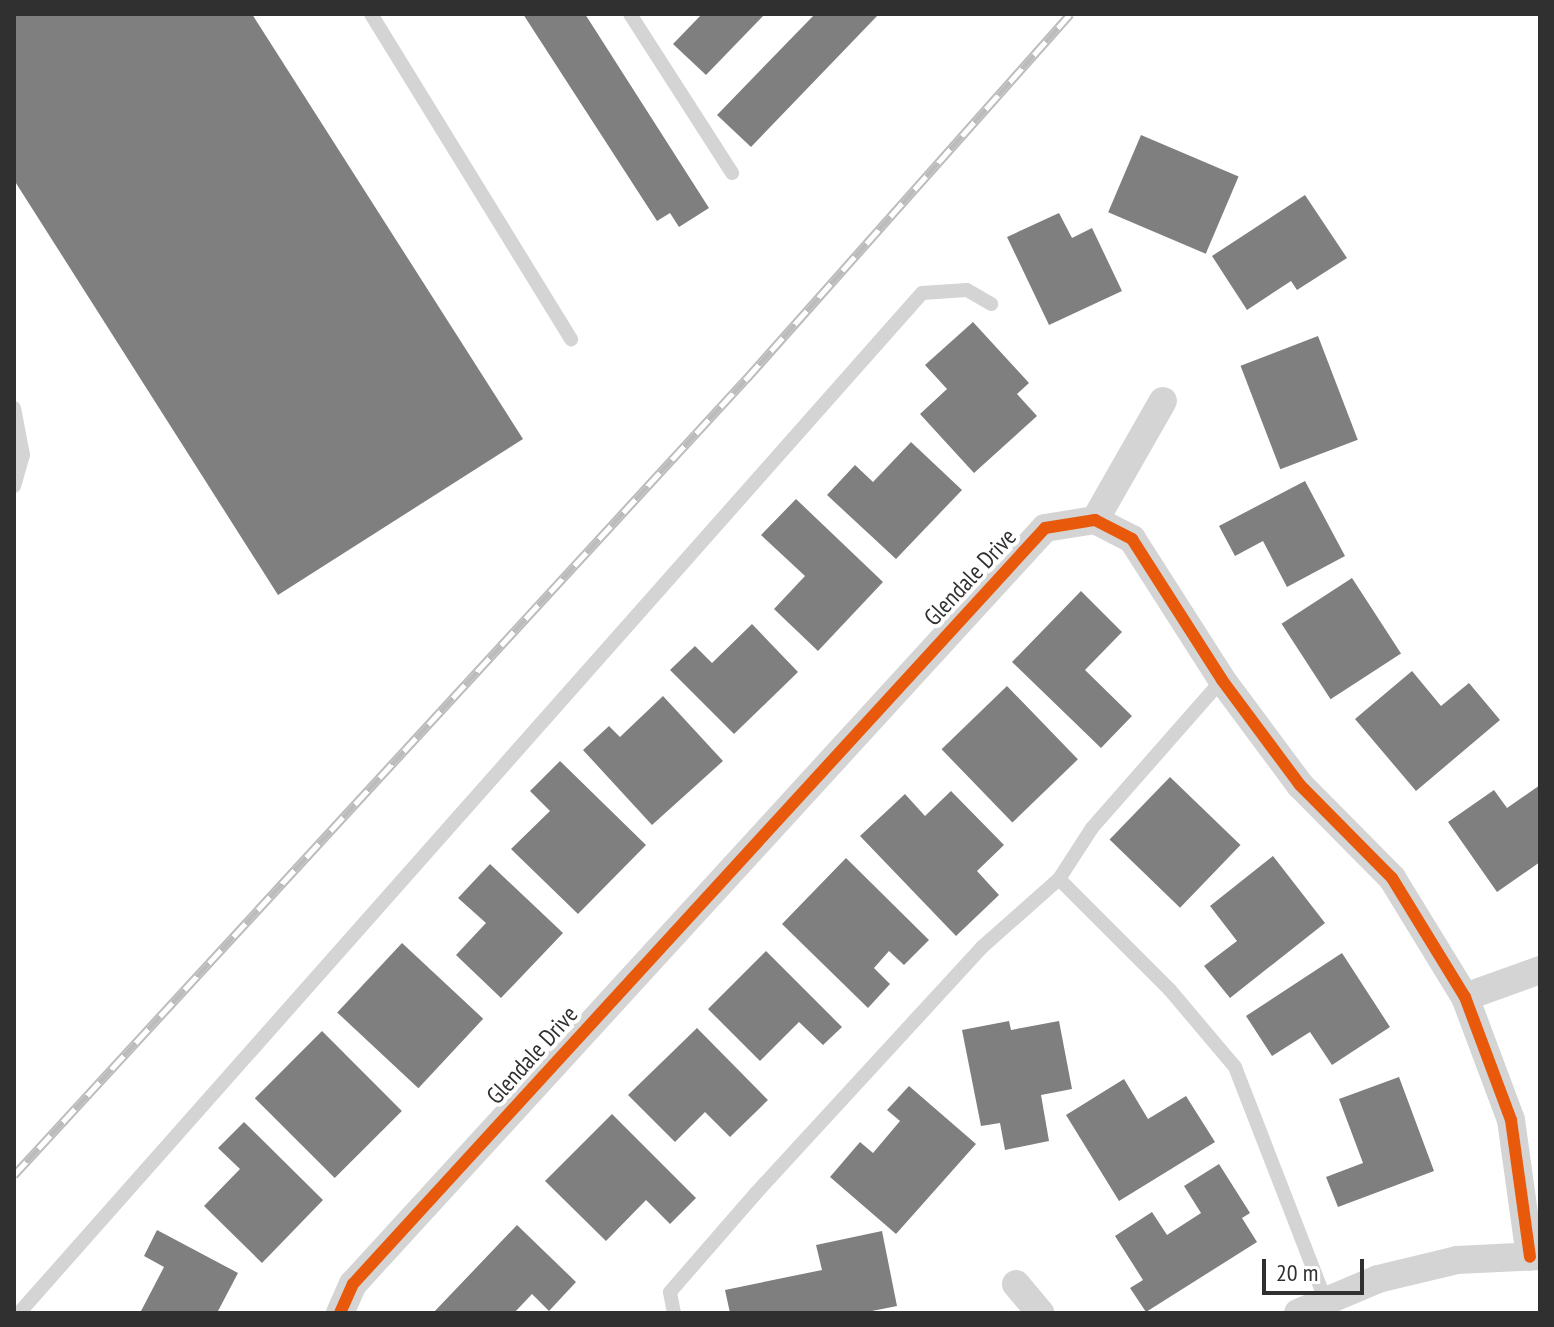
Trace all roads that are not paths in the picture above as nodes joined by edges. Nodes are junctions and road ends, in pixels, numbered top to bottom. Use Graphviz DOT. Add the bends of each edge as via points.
graph roads {
  1 [pos="371,14"];
  2 [pos="630,14"];
  3 [pos="732,173"];
  4 [pos="991,304"];
  5 [pos="571,339"];
  6 [pos="1163,401"];
  7 [pos="14,408"];
  8 [pos="14,486"];
  9 [pos="1095,520"];
  10 [pos="1222,680"];
  11 [pos="1059,879"];
  12 [pos="1540,970"];
  13 [pos="1465,997"];
  14 [pos="1535,1256"];
  15 [pos="1016,1284"];
  16 [pos="1325,1299"];
  17 [pos="19,1313"];
  18 [pos="340,1313"];
  19 [pos="674,1313"];
  20 [pos="1040,1313"];
  21 [pos="1298,1313"];
  1 -- 5 [label="lane"];
  2 -- 3 [label="lane"];
  4 -- 17 [label="lane" via="967,290 922,293"];
  6 -- 9 [label="street"];
  7 -- 8 [label="lane" via="23,455"];
  9 -- 10 [label="street" via="1132,539"];
  9 -- 18 [label="street, Glendale Drive" via="1045,528 353,1284"];
  10 -- 11 [label="lane" via="1092,828"];
  10 -- 13 [label="street" via="1300,785 1392,878"];
  11 -- 16 [label="lane" via="1170,990 1235,1067"];
  11 -- 19 [label="lane" via="981,948 756,1193 670,1292"];
  12 -- 13 [label="street"];
  13 -- 14 [label="street" via="1511,1120"];
  14 -- 16 [label="street" via="1457,1260"];
  15 -- 20 [label="street"];
  16 -- 21 [label="street"];
}
